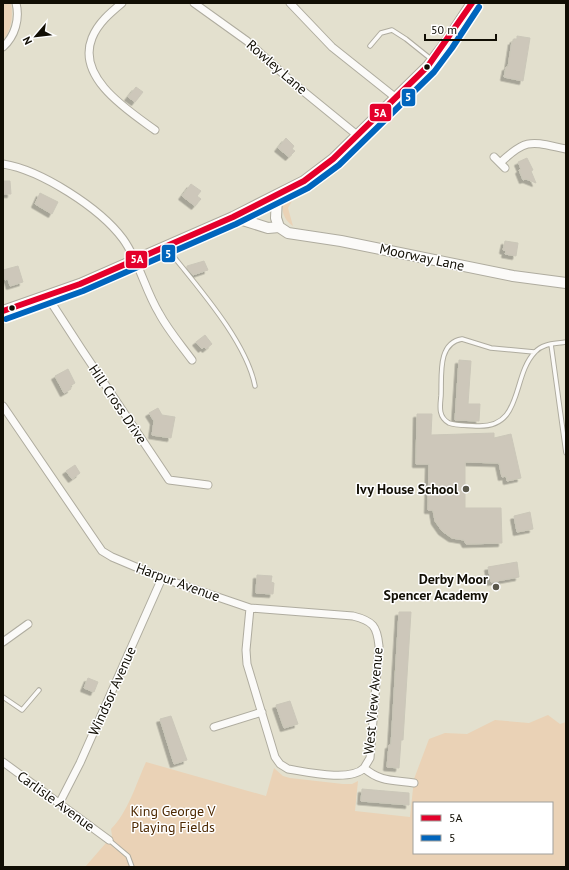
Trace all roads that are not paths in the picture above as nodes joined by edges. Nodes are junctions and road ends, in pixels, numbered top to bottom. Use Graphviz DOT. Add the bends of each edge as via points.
graph roads {
  1 [pos="16,3"];
  2 [pos="122,3"];
  3 [pos="194,3"];
  4 [pos="290,3"];
  5 [pos="472,3"];
  6 [pos="370,46"];
  7 [pos="3,47"];
  8 [pos="432,60"];
  9 [pos="396,98"];
  10 [pos="155,130"];
  11 [pos="357,135"];
  12 [pos="566,149"];
  13 [pos="494,157"];
  14 [pos="3,164"];
  15 [pos="277,196"];
  16 [pos="233,217"];
  17 [pos="279,227"];
  18 [pos="166,246"];
  19 [pos="134,260"];
  20 [pos="566,282"];
  21 [pos="47,296"];
  22 [pos="3,311"];
  23 [pos="566,342"];
  24 [pos="551,344"];
  25 [pos="534,352"];
  26 [pos="192,360"];
  27 [pos="255,386"];
  28 [pos="3,406"];
  29 [pos="564,426"];
  30 [pos="566,453"];
  31 [pos="208,485"];
  32 [pos="162,578"];
  33 [pos="250,608"];
  34 [pos="28,624"];
  35 [pos="377,632"];
  36 [pos="3,642"];
  37 [pos="39,690"];
  38 [pos="3,697"];
  39 [pos="262,712"];
  40 [pos="214,727"];
  41 [pos="3,762"];
  42 [pos="364,768"];
  43 [pos="414,783"];
  44 [pos="60,802"];
  45 [pos="109,840"];
  46 [pos="132,867"];
  1 -- 7 [label="street" via="16,25"];
  2 -- 10 [label="street" via="102,22 92,38 89,48 92,68 103,88 119,104"];
  3 -- 11 [label="street, Rowley Lane" via="247,41"];
  4 -- 9 [label="street" via="332,47"];
  5 -- 8 [label="street"];
  6 -- 8 [label="lane" via="381,33 392,30"];
  8 -- 9 [label="street"];
  9 -- 11 [label="street"];
  11 -- 15 [label="street" via="324,167"];
  12 -- 13 [label="street" via="535,143 525,144 514,150 503,165"];
  14 -- 19 [label="street" via="45,180 83,201 122,239"];
  15 -- 16 [label="street"];
  15 -- 17 [label="street" via="276,218"];
  16 -- 17 [label="street, Moorway Lane" via="268,228"];
  16 -- 18 [label="street"];
  17 -- 20 [label="street, Moorway Lane" via="288,233 341,241 513,276"];
  18 -- 19 [label="street"];
  18 -- 27 [label="lane" via="236,341 252,371"];
  19 -- 21 [label="street"];
  19 -- 26 [label="street" via="159,313"];
  21 -- 22 [label="street"];
  21 -- 31 [label="street, Hill Cross Drive" via="169,480"];
  23 -- 24 [label="lane"];
  24 -- 25 [label="lane" via="544,345"];
  24 -- 29 [label="lane"];
  25 -- 25 [label="lane" via="508,414 499,422 486,426 452,424 441,414 444,352 450,344 462,339 492,348"];
  28 -- 32 [label="street, Harpur Avenue" via="102,551"];
  29 -- 30 [label="lane"];
  32 -- 33 [label="street, Harpur Avenue"];
  32 -- 44 [label="street, Windsor Avenue" via="80,764"];
  33 -- 35 [label="street, Harpur Avenue" via="353,616 371,623"];
  33 -- 39 [label="street" via="247,664"];
  34 -- 36 [label="street"];
  35 -- 42 [label="street, West View Avenue" via="379,646 370,758"];
  37 -- 38 [label="lane" via="22,710"];
  39 -- 40 [label="street"];
  39 -- 42 [label="street" via="275,757 288,769 346,776 360,773"];
  41 -- 44 [label="street, Carlisle Avenue"];
  42 -- 43 [label="street" via="380,779"];
  44 -- 45 [label="street, Carlisle Avenue"];
  45 -- 46 [label="lane" via="128,856"];
}
